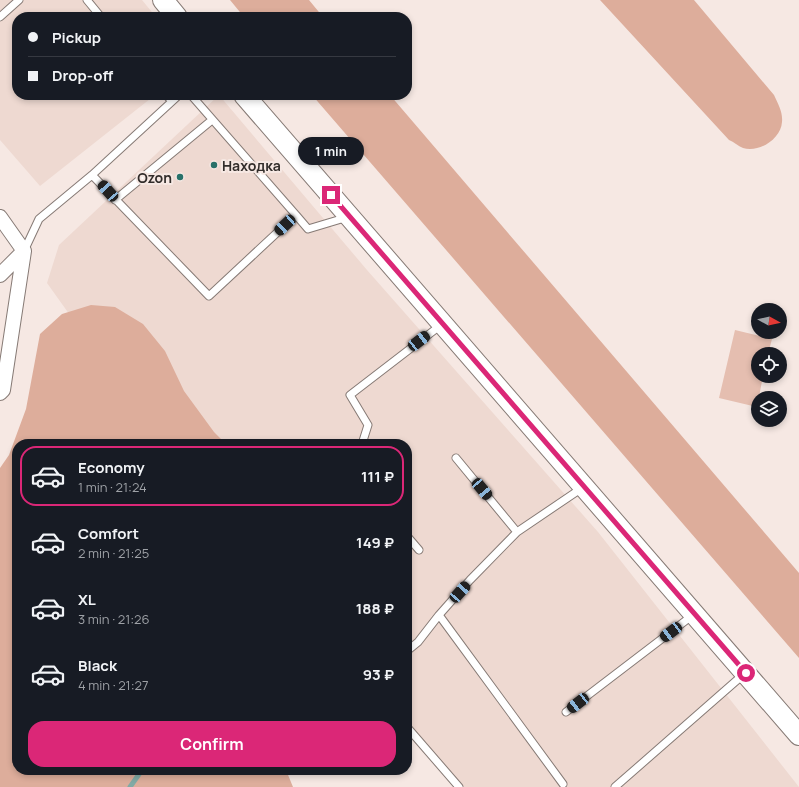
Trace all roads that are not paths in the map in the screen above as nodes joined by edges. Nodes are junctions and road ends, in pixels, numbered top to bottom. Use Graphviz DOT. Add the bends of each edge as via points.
graph roads {
  1 [pos="19,0"];
  2 [pos="87,0"];
  3 [pos="163,0"];
  4 [pos="97,12"];
  5 [pos="174,12"];
  6 [pos="0,17"];
  7 [pos="195,100"];
  8 [pos="248,100"];
  9 [pos="172,101"];
  10 [pos="212,120"];
  11 [pos="92,175"];
  12 [pos="115,200"];
  13 [pos="296,214"];
  14 [pos="0,217"];
  15 [pos="350,217"];
  16 [pos="24,251"];
  17 [pos="0,275"];
  18 [pos="442,323"];
  19 [pos="0,393"];
  20 [pos="364,439"];
  21 [pos="456,458"];
  22 [pos="584,486"];
  23 [pos="517,532"];
  24 [pos="412,541"];
  25 [pos="420,550"];
  26 [pos="438,614"];
  27 [pos="694,614"];
  28 [pos="412,647"];
  29 [pos="746,673"];
  30 [pos="566,712"];
  31 [pos="412,733"];
  32 [pos="799,735"];
  33 [pos="562,784"];
  34 [pos="458,787"];
  35 [pos="615,787"];
  1 -- 6 [label="lane"];
  2 -- 4 [label="lane"];
  3 -- 5 [label="street"];
  7 -- 10 [label="lane"];
  8 -- 15 [label="street"];
  9 -- 11 [label="lane"];
  10 -- 12 [label="lane"];
  10 -- 13 [label="lane"];
  11 -- 12 [label="lane"];
  11 -- 16 [label="lane" via="39,219"];
  12 -- 13 [label="lane" via="209,296"];
  13 -- 15 [label="lane" via="308,228"];
  14 -- 16 [label="street"];
  15 -- 18 [label="street"];
  16 -- 17 [label="street"];
  16 -- 19 [label="street" via="3,390"];
  18 -- 20 [label="lane" via="350,395 368,425"];
  18 -- 22 [label="street"];
  21 -- 23 [label="lane"];
  22 -- 23 [label="lane"];
  22 -- 27 [label="street"];
  23 -- 26 [label="lane"];
  24 -- 25 [label="lane"];
  26 -- 28 [label="lane"];
  26 -- 33 [label="lane"];
  27 -- 29 [label="street"];
  27 -- 30 [label="lane"];
  29 -- 32 [label="street"];
  29 -- 35 [label="lane"];
  31 -- 34 [label="lane"];
}
